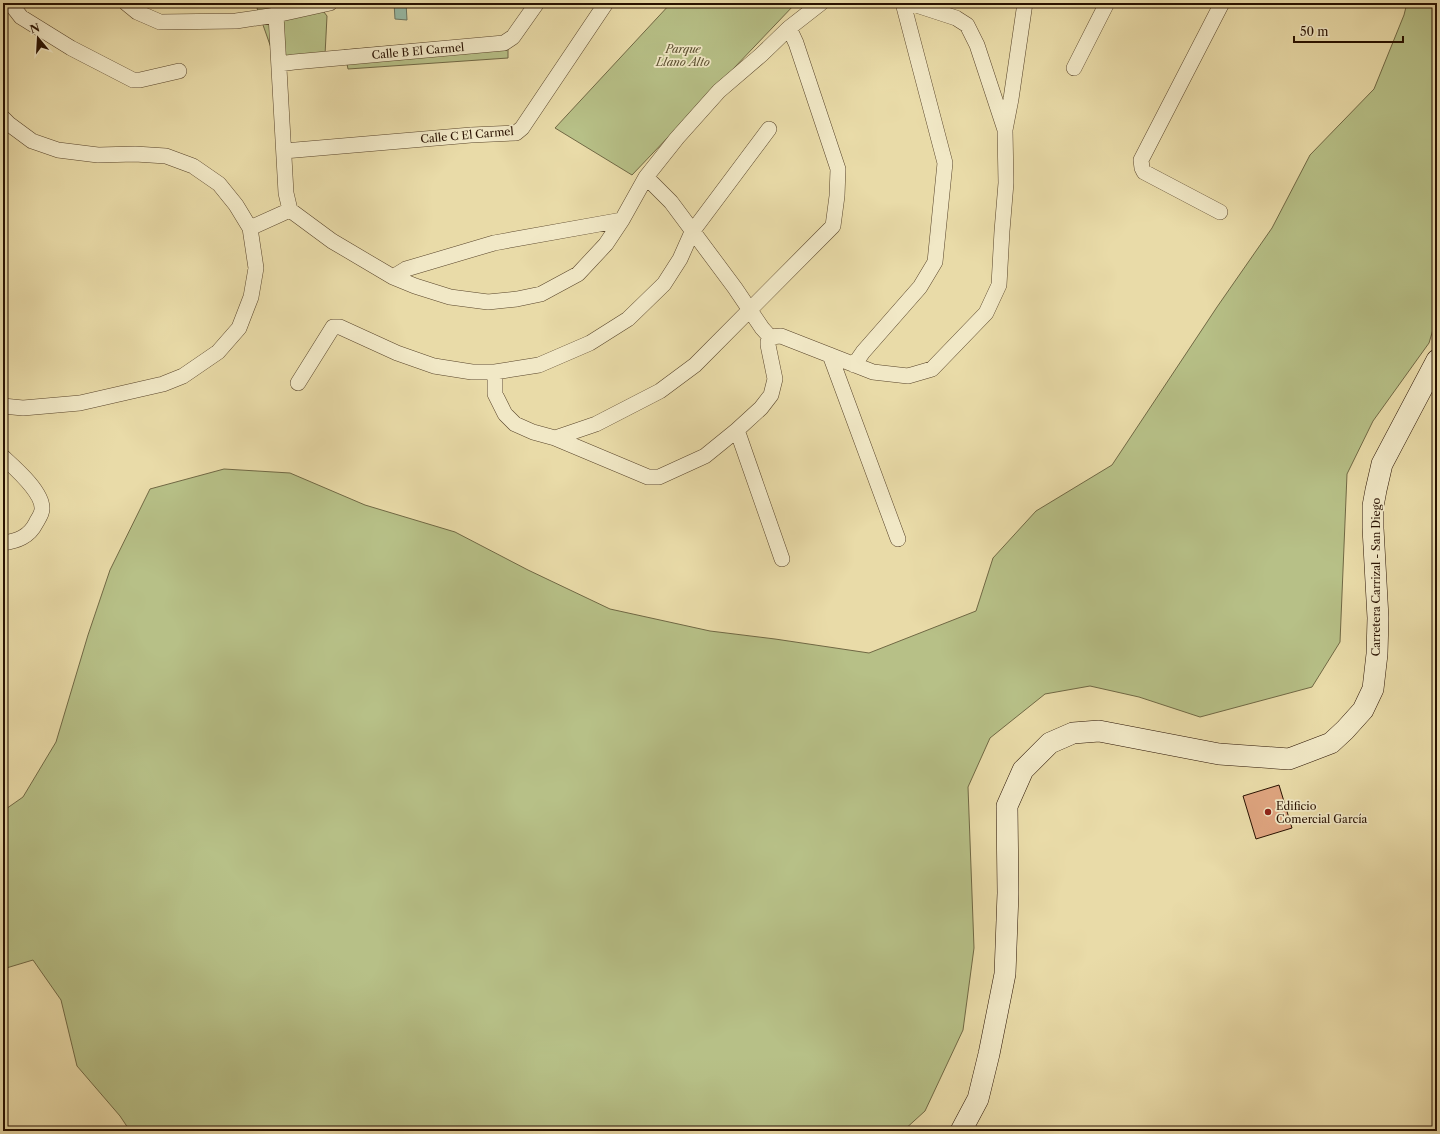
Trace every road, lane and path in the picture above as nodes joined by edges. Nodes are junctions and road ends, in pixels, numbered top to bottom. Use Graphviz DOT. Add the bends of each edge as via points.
graph roads {
  1 [pos="12,3"];
  2 [pos="126,3"];
  3 [pos="330,3"];
  4 [pos="537,3"];
  5 [pos="606,3"];
  6 [pos="821,3"];
  7 [pos="903,3"];
  8 [pos="910,3"];
  9 [pos="1025,3"];
  10 [pos="1107,3"];
  11 [pos="1222,3"];
  12 [pos="276,15"];
  13 [pos="789,28"];
  14 [pos="279,64"];
  15 [pos="1074,68"];
  16 [pos="179,71"];
  17 [pos="3,118"];
  18 [pos="769,129"];
  19 [pos="1005,130"];
  20 [pos="284,151"];
  21 [pos="646,177"];
  22 [pos="290,210"];
  23 [pos="1220,212"];
  24 [pos="622,220"];
  25 [pos="250,228"];
  26 [pos="692,232"];
  27 [pos="393,277"];
  28 [pos="750,310"];
  29 [pos="770,337"];
  30 [pos="830,355"];
  31 [pos="1437,360"];
  32 [pos="854,365"];
  33 [pos="495,372"];
  34 [pos="298,383"];
  35 [pos="3,406"];
  36 [pos="738,430"];
  37 [pos="555,438"];
  38 [pos="3,457"];
  39 [pos="898,539"];
  40 [pos="3,543"];
  41 [pos="782,559"];
  42 [pos="961,1131"];
  1 -- 16 [label="street" via="21,17 71,48 133,80"];
  2 -- 12 [label="street" via="137,12 160,22 236,20"];
  3 -- 12 [label="street"];
  4 -- 14 [label="street, Calle B El Carmel" via="513,37 504,43"];
  5 -- 20 [label="street, Calle C El Carmel" via="522,128 516,133"];
  6 -- 13 [label="street"];
  7 -- 32 [label="street" via="945,163 936,262 920,287"];
  8 -- 19 [label="street" via="956,18 967,25 977,45"];
  9 -- 19 [label="street"];
  10 -- 15 [label="street"];
  11 -- 23 [label="street" via="1141,160 1144,172"];
  12 -- 14 [label="street"];
  13 -- 21 [label="street" via="719,91"];
  13 -- 28 [label="street" via="838,170 833,226"];
  14 -- 20 [label="street"];
  17 -- 25 [label="street" via="32,141 58,150 98,155 166,156 193,166 220,184"];
  18 -- 26 [label="street"];
  19 -- 32 [label="street" via="1006,183 999,285 986,313 932,369 908,376 873,372"];
  20 -- 22 [label="street" via="286,194"];
  21 -- 24 [label="street"];
  21 -- 26 [label="street" via="671,202"];
  22 -- 25 [label="street"];
  22 -- 27 [label="street" via="332,241"];
  24 -- 27 [label="street" via="494,243 406,269"];
  24 -- 27 [label="street" via="606,244 578,274 541,294 488,302 450,297"];
  25 -- 35 [label="street" via="256,268 251,298 239,328 218,352 183,376 163,384 80,403 23,408"];
  26 -- 28 [label="street"];
  26 -- 33 [label="street" via="680,259 664,284 628,319 590,343 539,365"];
  28 -- 29 [label="street"];
  28 -- 37 [label="street" via="694,365 660,391 596,424"];
  29 -- 30 [label="street" via="781,336"];
  29 -- 36 [label="street" via="768,345 776,379 770,395 761,408"];
  30 -- 32 [label="street"];
  30 -- 39 [label="street"];
  31 -- 42 [label="street, Carretera Carrizal - San Diego" via="1382,464 1373,506 1378,618 1373,689 1363,710 1345,730 1331,743 1289,759 1219,754 1099,731 1073,733 1050,743 1023,770 1007,806 1008,893 1005,974 978,1099"];
  33 -- 34 [label="street" via="472,372 434,366 397,353 340,327 333,327"];
  33 -- 37 [label="street" via="495,394 505,414 515,424"];
  36 -- 37 [label="street" via="705,456 659,477 648,477"];
  36 -- 41 [label="street"];
  38 -- 40 [label="street" via="30,485 39,498 42,509 32,530 16,541"];
}
